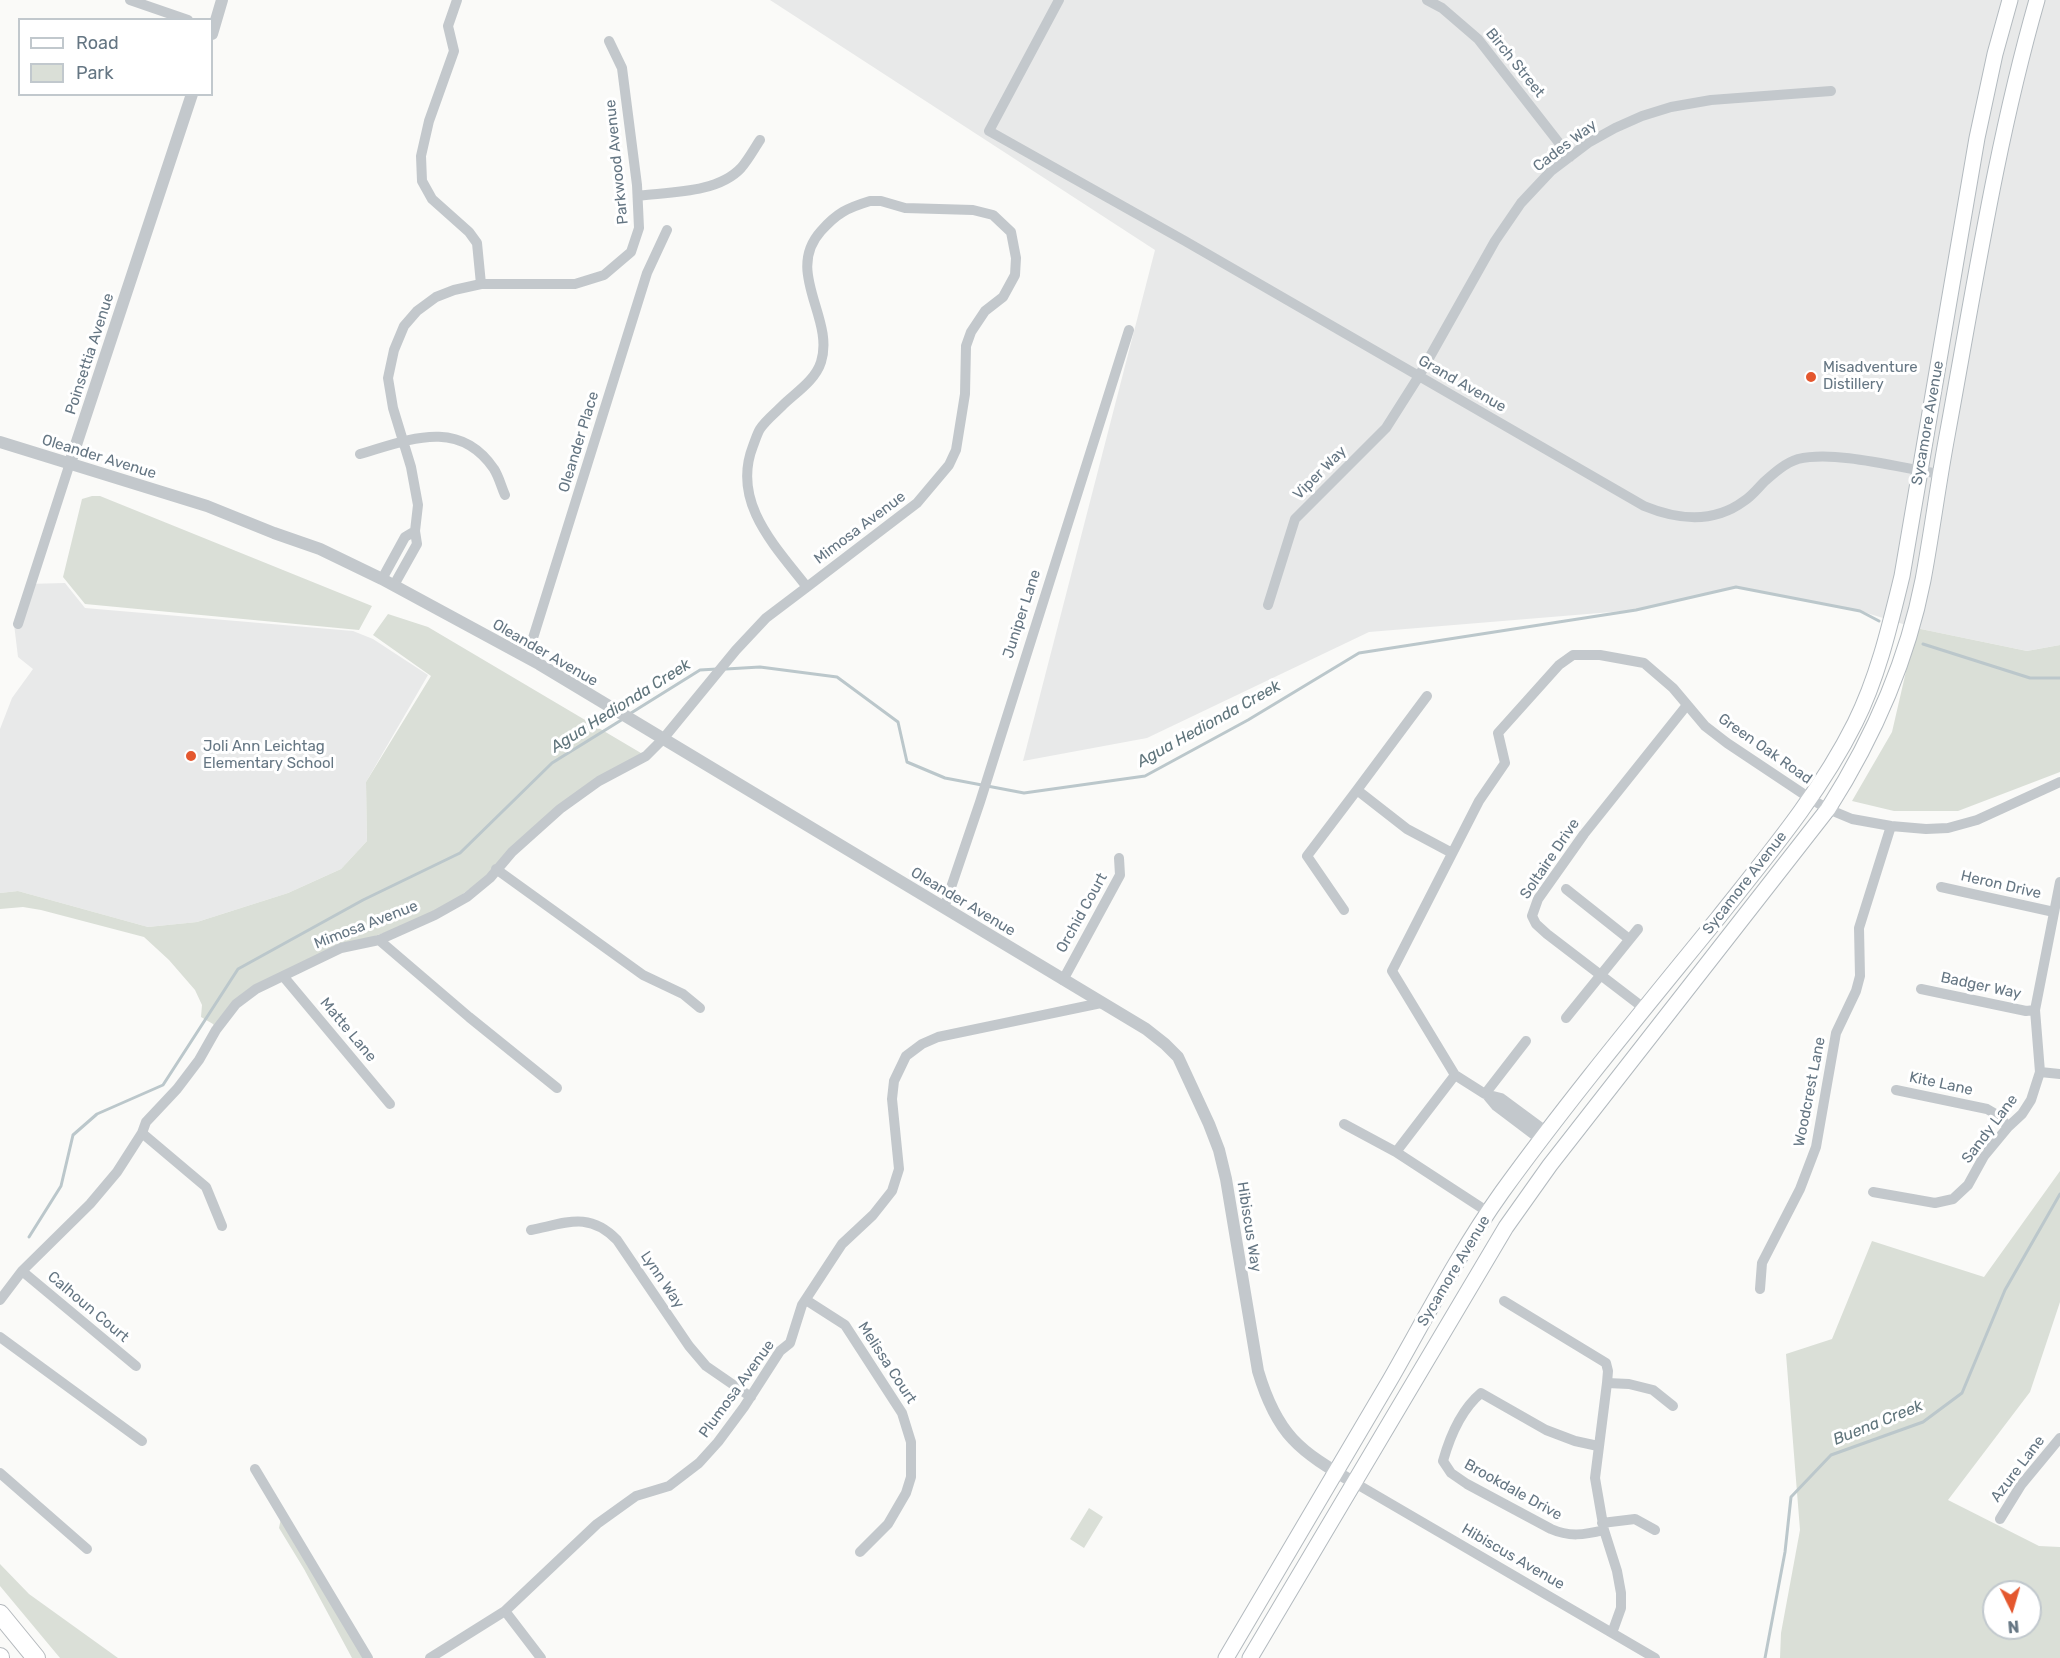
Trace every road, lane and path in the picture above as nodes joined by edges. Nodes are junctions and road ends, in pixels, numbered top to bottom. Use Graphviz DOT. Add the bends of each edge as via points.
graph roads {
  1 [pos="130,0"];
  2 [pos="222,0"];
  3 [pos="457,0"];
  4 [pos="1059,0"];
  5 [pos="1426,0"];
  6 [pos="2010,0"];
  7 [pos="2037,0"];
  8 [pos="182,18"];
  9 [pos="213,27"];
  10 [pos="609,41"];
  11 [pos="1832,91"];
  12 [pos="191,96"];
  13 [pos="760,140"];
  14 [pos="1570,157"];
  15 [pos="638,196"];
  16 [pos="667,230"];
  17 [pos="481,284"];
  18 [pos="1129,330"];
  19 [pos="1419,376"];
  20 [pos="403,441"];
  21 [pos="0,442"];
  22 [pos="360,454"];
  23 [pos="70,463"];
  24 [pos="1919,471"];
  25 [pos="1940,474"];
  26 [pos="505,495"];
  27 [pos="415,531"];
  28 [pos="382,579"];
  29 [pos="394,585"];
  30 [pos="807,587"];
  31 [pos="1268,605"];
  32 [pos="18,624"];
  33 [pos="538,664"];
  34 [pos="1427,696"];
  35 [pos="1687,705"];
  36 [pos="663,740"];
  37 [pos="2060,782"];
  38 [pos="1357,790"];
  39 [pos="1811,799"];
  40 [pos="1828,809"];
  41 [pos="1891,826"];
  42 [pos="1452,853"];
  43 [pos="1119,858"];
  44 [pos="496,869"];
  45 [pos="2060,882"];
  46 [pos="1941,887"];
  47 [pos="1566,889"];
  48 [pos="944,908"];
  49 [pos="1344,910"];
  50 [pos="2054,912"];
  51 [pos="1638,928"];
  52 [pos="1629,939"];
  53 [pos="379,940"];
  54 [pos="1602,974"];
  55 [pos="283,976"];
  56 [pos="1063,980"];
  57 [pos="1921,989"];
  58 [pos="1101,1003"];
  59 [pos="700,1008"];
  60 [pos="1645,1009"];
  61 [pos="2035,1010"];
  62 [pos="1566,1018"];
  63 [pos="1526,1041"];
  64 [pos="2040,1071"];
  65 [pos="2060,1074"];
  66 [pos="1455,1076"];
  67 [pos="557,1088"];
  68 [pos="1896,1090"];
  69 [pos="1485,1094"];
  70 [pos="390,1104"];
  71 [pos="1344,1124"];
  72 [pos="2008,1127"];
  73 [pos="142,1132"];
  74 [pos="1544,1136"];
  75 [pos="1396,1152"];
  76 [pos="1873,1192"];
  77 [pos="1488,1212"];
  78 [pos="222,1226"];
  79 [pos="531,1230"];
  80 [pos="22,1271"];
  81 [pos="1760,1289"];
  82 [pos="0,1300"];
  83 [pos="806,1300"];
  84 [pos="1504,1301"];
  85 [pos="0,1337"];
  86 [pos="136,1366"];
  87 [pos="1607,1383"];
  88 [pos="751,1397"];
  89 [pos="1673,1406"];
  90 [pos="2060,1438"];
  91 [pos="142,1441"];
  92 [pos="1598,1446"];
  93 [pos="2056,1450"];
  94 [pos="255,1468"];
  95 [pos="1336,1472"];
  96 [pos="0,1473"];
  97 [pos="1355,1483"];
  98 [pos="2000,1519"];
  99 [pos="1603,1527"];
  100 [pos="1655,1530"];
  101 [pos="87,1549"];
  102 [pos="860,1552"];
  103 [pos="505,1611"];
  104 [pos="0,1614"];
  105 [pos="1612,1633"];
  106 [pos="36,1658"];
  107 [pos="368,1658"];
  108 [pos="430,1658"];
  109 [pos="541,1658"];
  110 [pos="1226,1658"];
  111 [pos="1250,1658"];
  112 [pos="1655,1658"];
  1 -- 8 [label="street"];
  2 -- 9 [label="street"];
  3 -- 17 [label="street" via="448,26 454,51 429,121 421,156 422,181 432,199 477,243"];
  4 -- 19 [label="street, Grand Avenue" via="989,131"];
  5 -- 14 [label="street, Birch Street" via="1442,8 1478,39"];
  6 -- 24 [label="main road, Sycamore Avenue" via="1977,138"];
  7 -- 25 [label="main road, Sycamore Avenue" via="2001,144"];
  10 -- 15 [label="street, Parkwood Avenue" via="622,68"];
  11 -- 14 [label="street, Cades Way" via="1711,100 1671,107 1615,128"];
  12 -- 23 [label="street, Poinsettia Avenue"];
  13 -- 15 [label="street" via="741,168 719,183"];
  14 -- 19 [label="street, Cades Way" via="1521,203 1495,241"];
  15 -- 17 [label="street, Parkwood Avenue" via="639,228 631,252 604,275 575,284"];
  16 -- 33 [label="street, Oleander Place" via="647,273 533,638 532,649"];
  17 -- 20 [label="street, Parkwood Avenue" via="436,297 404,326 388,378"];
  18 -- 48 [label="street, Juniper Lane"];
  19 -- 24 [label="street, Grand Avenue" via="1644,506 1685,518 1707,518 1724,512 1744,501 1779,469 1797,460 1845,458"];
  19 -- 31 [label="street, Viper Way" via="1386,428 1295,519"];
  20 -- 22 [label="street"];
  20 -- 26 [label="street" via="432,435 466,443 482,454 495,471"];
  20 -- 27 [label="street, Parkwood Avenue" via="418,505"];
  21 -- 23 [label="street, Oleander Avenue"];
  23 -- 28 [label="street, Oleander Avenue" via="207,506 320,549"];
  23 -- 32 [label="street, Poinsettia Avenue"];
  24 -- 25 [label="street, Grand Avenue"];
  24 -- 39 [label="main road, Sycamore Avenue" via="1902,576 1875,672 1857,720"];
  25 -- 40 [label="main road, Sycamore Avenue" via="1923,580 1895,678 1854,769"];
  27 -- 28 [label="street" via="405,537"];
  27 -- 29 [label="street, Parkwood Avenue" via="417,544"];
  28 -- 29 [label="street, Oleander Avenue"];
  29 -- 33 [label="street, Oleander Avenue"];
  30 -- 30 [label="street, Mimosa Avenue" via="917,503 949,465 956,450 965,394 966,346 985,311 1003,297 1015,275 1011,232 993,215 870,201 834,216 815,238 806,274 816,305 823,347 821,363 807,383 760,430 747,462 747,490 758,521"];
  30 -- 36 [label="street, Mimosa Avenue" via="766,618"];
  33 -- 36 [label="street, Oleander Avenue"];
  34 -- 38 [label="street"];
  35 -- 39 [label="street, Green Oak Road" via="1727,743"];
  35 -- 42 [label="street, Green Oak Road" via="1644,663 1574,655 1559,665 1498,733 1505,763 1479,801"];
  35 -- 54 [label="street, Soltaire Drive" via="1584,834 1538,899 1532,916 1547,934"];
  36 -- 44 [label="street, Mimosa Avenue" via="646,756 560,809"];
  36 -- 48 [label="street, Oleander Avenue"];
  37 -- 41 [label="street" via="1977,820 1948,828"];
  38 -- 42 [label="street" via="1407,829"];
  38 -- 49 [label="street" via="1307,856"];
  39 -- 40 [label="street, Green Oak Road"];
  39 -- 60 [label="main road, Sycamore Avenue"];
  40 -- 41 [label="street" via="1852,819"];
  40 -- 97 [label="main road, Sycamore Avenue" via="1518,1209"];
  41 -- 81 [label="street, Woodcrest Lane" via="1859,928 1860,976 1836,1033 1816,1147 1800,1189 1762,1263"];
  42 -- 66 [label="street" via="1392,971"];
  43 -- 56 [label="street, Orchid Court" via="1120,875"];
  44 -- 53 [label="street, Mimosa Avenue" via="467,897"];
  44 -- 59 [label="street" via="643,975 683,994"];
  45 -- 50 [label="street, Sandy Lane"];
  46 -- 50 [label="street, Heron Drive"];
  47 -- 52 [label="street"];
  48 -- 56 [label="street, Oleander Avenue"];
  50 -- 61 [label="street, Sandy Lane"];
  51 -- 52 [label="street"];
  52 -- 54 [label="street"];
  53 -- 55 [label="street, Mimosa Avenue" via="340,948"];
  53 -- 67 [label="street"];
  54 -- 60 [label="street, Soltaire Drive"];
  54 -- 62 [label="street"];
  55 -- 70 [label="street, Matte Lane"];
  55 -- 73 [label="street, Mimosa Avenue" via="256,989 229,1012 199,1060 146,1122"];
  56 -- 58 [label="street, Oleander Avenue"];
  57 -- 61 [label="street, Badger Way"];
  58 -- 83 [label="street, Plumosa Avenue" via="938,1037 906,1056 894,1081 892,1099 898,1169 892,1191 842,1244"];
  58 -- 95 [label="street, Hibiscus Way" via="1146,1029 1178,1057 1219,1150 1266,1397 1299,1448"];
  60 -- 74 [label="main road, Sycamore Avenue"];
  61 -- 64 [label="street, Sandy Lane"];
  63 -- 69 [label="street"];
  64 -- 65 [label="street"];
  64 -- 72 [label="street, Sandy Lane" via="2031,1100"];
  66 -- 69 [label="street"];
  66 -- 75 [label="street"];
  68 -- 72 [label="street, Kite Lane" via="1987,1109"];
  69 -- 74 [label="street" via="1501,1098"];
  71 -- 75 [label="street"];
  72 -- 76 [label="street, Sandy Lane" via="1984,1156 1968,1185 1953,1199 1935,1203"];
  73 -- 78 [label="street" via="206,1187"];
  73 -- 80 [label="street, Mimosa Avenue" via="117,1172 90,1204"];
  74 -- 77 [label="main road, Sycamore Avenue"];
  75 -- 77 [label="street"];
  77 -- 95 [label="main road, Sycamore Avenue"];
  79 -- 88 [label="street, Lynn Way" via="578,1221 606,1229 706,1366"];
  80 -- 82 [label="street, Mimosa Avenue"];
  80 -- 86 [label="street, Calhoun Court"];
  83 -- 88 [label="street, Plumosa Avenue" via="790,1343 780,1351"];
  83 -- 102 [label="street, Melissa Court" via="845,1325 902,1413 911,1442 911,1477 906,1493 888,1524"];
  84 -- 87 [label="street" via="1605,1363"];
  85 -- 91 [label="street"];
  87 -- 89 [label="street" via="1653,1389"];
  87 -- 92 [label="street"];
  88 -- 103 [label="street, Plumosa Avenue" via="699,1463 669,1486 636,1497 597,1524"];
  90 -- 93 [label="street, Azure Lane"];
  92 -- 99 [label="street" via="1595,1478"];
  92 -- 99 [label="street, Brookdale Drive" via="1546,1430 1481,1393 1471,1401 1456,1427 1443,1461 1451,1473 1467,1484 1562,1534 1575,1535"];
  93 -- 98 [label="street, Azure Lane" via="2021,1485"];
  94 -- 107 [label="street"];
  95 -- 97 [label="street, Hibiscus Way"];
  95 -- 110 [label="main road, Sycamore Avenue"];
  96 -- 101 [label="street"];
  97 -- 105 [label="street, Hibiscus Avenue"];
  97 -- 111 [label="main road, Sycamore Avenue"];
  99 -- 100 [label="street" via="1635,1519"];
  99 -- 105 [label="street" via="1621,1593 1621,1608"];
  103 -- 108 [label="street, Plumosa Avenue"];
  103 -- 109 [label="street"];
  104 -- 106 [label="highway"];
  105 -- 112 [label="street, Hibiscus Avenue"];
}
